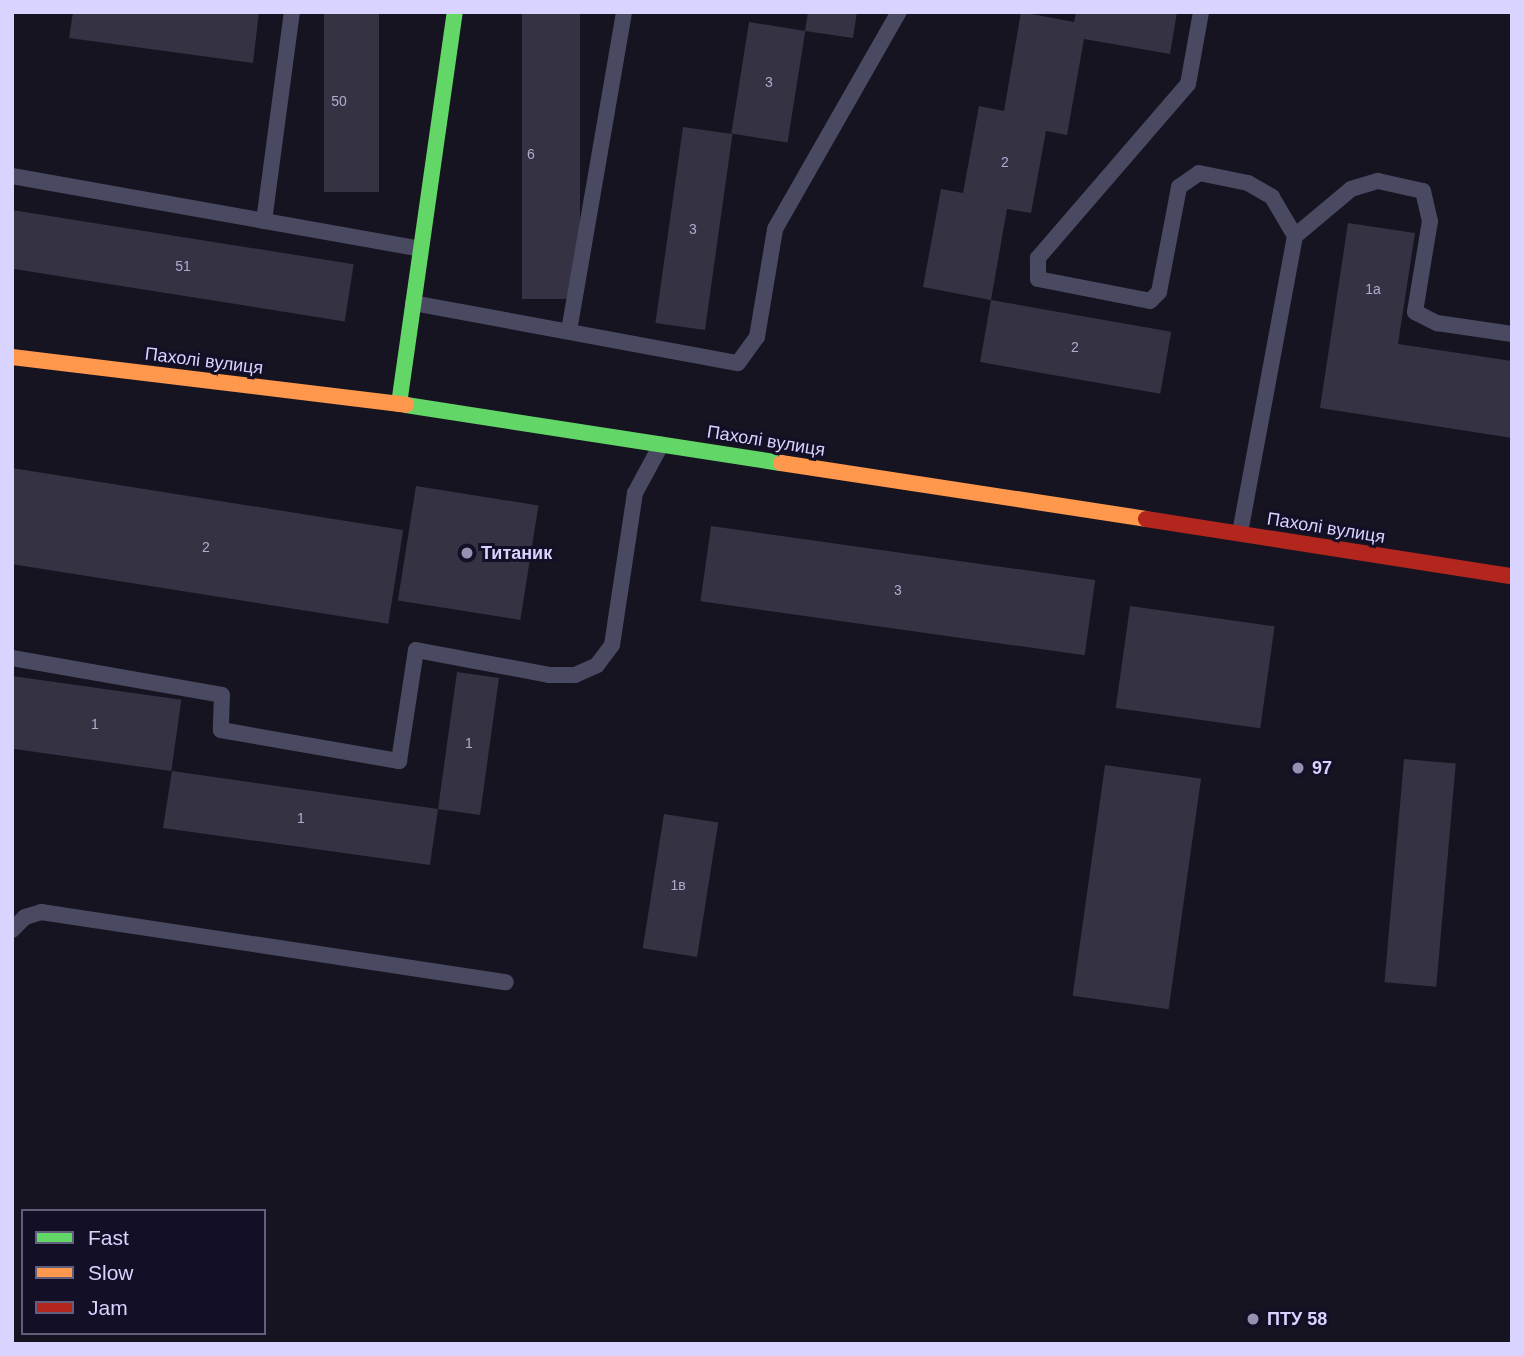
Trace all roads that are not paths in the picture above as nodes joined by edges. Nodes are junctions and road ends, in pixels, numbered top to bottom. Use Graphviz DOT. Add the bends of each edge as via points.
graph roads {
  1 [pos="292,12"];
  2 [pos="455,12"];
  3 [pos="624,12"];
  4 [pos="899,12"];
  5 [pos="1201,12"];
  6 [pos="12,176"];
  7 [pos="264,221"];
  8 [pos="1294,236"];
  9 [pos="421,249"];
  10 [pos="413,303"];
  11 [pos="569,331"];
  12 [pos="1512,334"];
  13 [pos="12,357"];
  14 [pos="399,404"];
  15 [pos="661,445"];
  16 [pos="1240,533"];
  17 [pos="1512,576"];
  18 [pos="12,658"];
  19 [pos="12,930"];
  20 [pos="506,982"];
  1 -- 7 [label="lane"];
  2 -- 9 [label="street"];
  3 -- 11 [label="lane"];
  4 -- 11 [label="lane" via="775,229 757,337 737,363"];
  5 -- 8 [label="lane" via="1188,84 1038,258 1038,279 1150,300 1159,292 1179,187 1199,173 1248,183 1272,197"];
  6 -- 7 [label="lane"];
  7 -- 9 [label="lane"];
  8 -- 12 [label="lane" via="1351,189 1378,181 1423,191 1430,221 1415,312 1437,323"];
  8 -- 16 [label="lane"];
  9 -- 10 [label="street"];
  10 -- 11 [label="lane"];
  10 -- 14 [label="street"];
  13 -- 14 [label="street, Пахолі вулиця"];
  14 -- 15 [label="street, Пахолі вулиця"];
  15 -- 16 [label="street, Пахолі вулиця"];
  15 -- 18 [label="lane" via="635,493 612,645 597,665 575,675 549,676 416,650 399,761 221,730 222,695"];
  16 -- 17 [label="street, Пахолі вулиця"];
  19 -- 20 [label="lane" via="25,917 41,912"];
}
